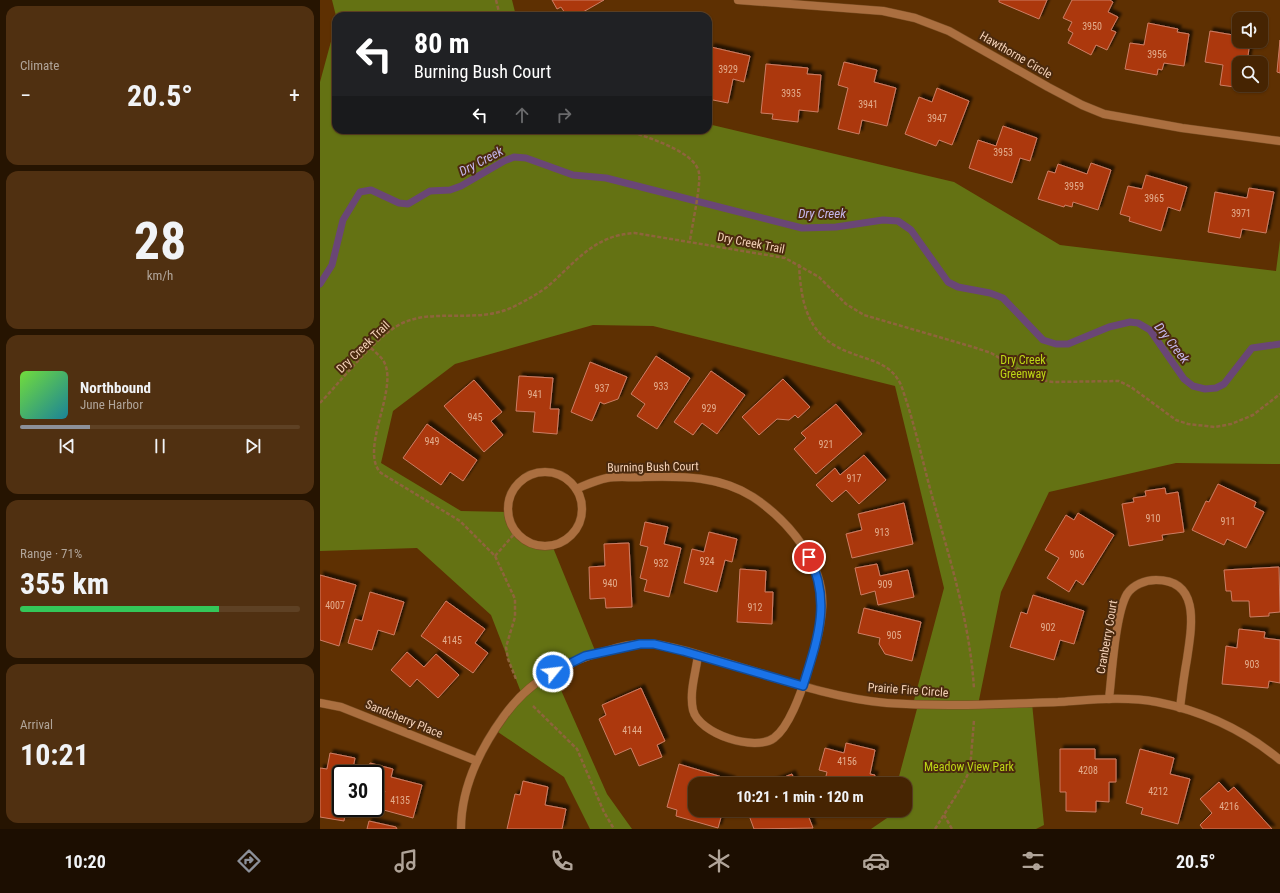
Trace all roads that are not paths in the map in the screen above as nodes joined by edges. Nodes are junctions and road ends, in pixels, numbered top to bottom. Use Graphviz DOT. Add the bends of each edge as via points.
graph roads {
  1 [pos="738,0"];
  2 [pos="1280,141"];
  3 [pos="576,489"];
  4 [pos="698,655"];
  5 [pos="803,686"];
  6 [pos="1109,700"];
  7 [pos="320,703"];
  8 [pos="1180,708"];
  9 [pos="477,760"];
  10 [pos="1280,760"];
  11 [pos="461,829"];
  1 -- 2 [label="street, Hawthorne Circle" via="883,11 915,18 949,31 1048,87 1104,114 1182,128"];
  3 -- 3 [label="street" via="582,513 579,524 568,538 558,544 541,546 524,540 516,532 510,522 508,503 512,492 526,478 543,473 556,474"];
  3 -- 5 [label="street, Burning Bush Court" via="608,478 699,478 732,487 769,509 803,548 814,567 820,588 822,610"];
  4 -- 5 [label="street, Prairie Fire Circle"];
  4 -- 5 [label="street, Burning Bush Court" via="692,695 695,714 710,730 738,740 759,744 773,739 787,721"];
  4 -- 9 [label="street, Prairie Fire Circle" via="654,644 627,645 574,660 542,678 522,695 502,718"];
  5 -- 6 [label="street, Prairie Fire Circle" via="872,701 975,705"];
  6 -- 8 [label="street, Prairie Fire Circle" via="1141,700"];
  6 -- 8 [label="street, Cranberry Court" via="1126,596 1144,581 1159,580 1181,589 1192,613"];
  7 -- 9 [label="street, Sandcherry Place" via="342,707"];
  8 -- 10 [label="street, Prairie Fire Circle" via="1224,723"];
  9 -- 11 [label="street, Prairie Fire Circle" via="466,787"];
}
